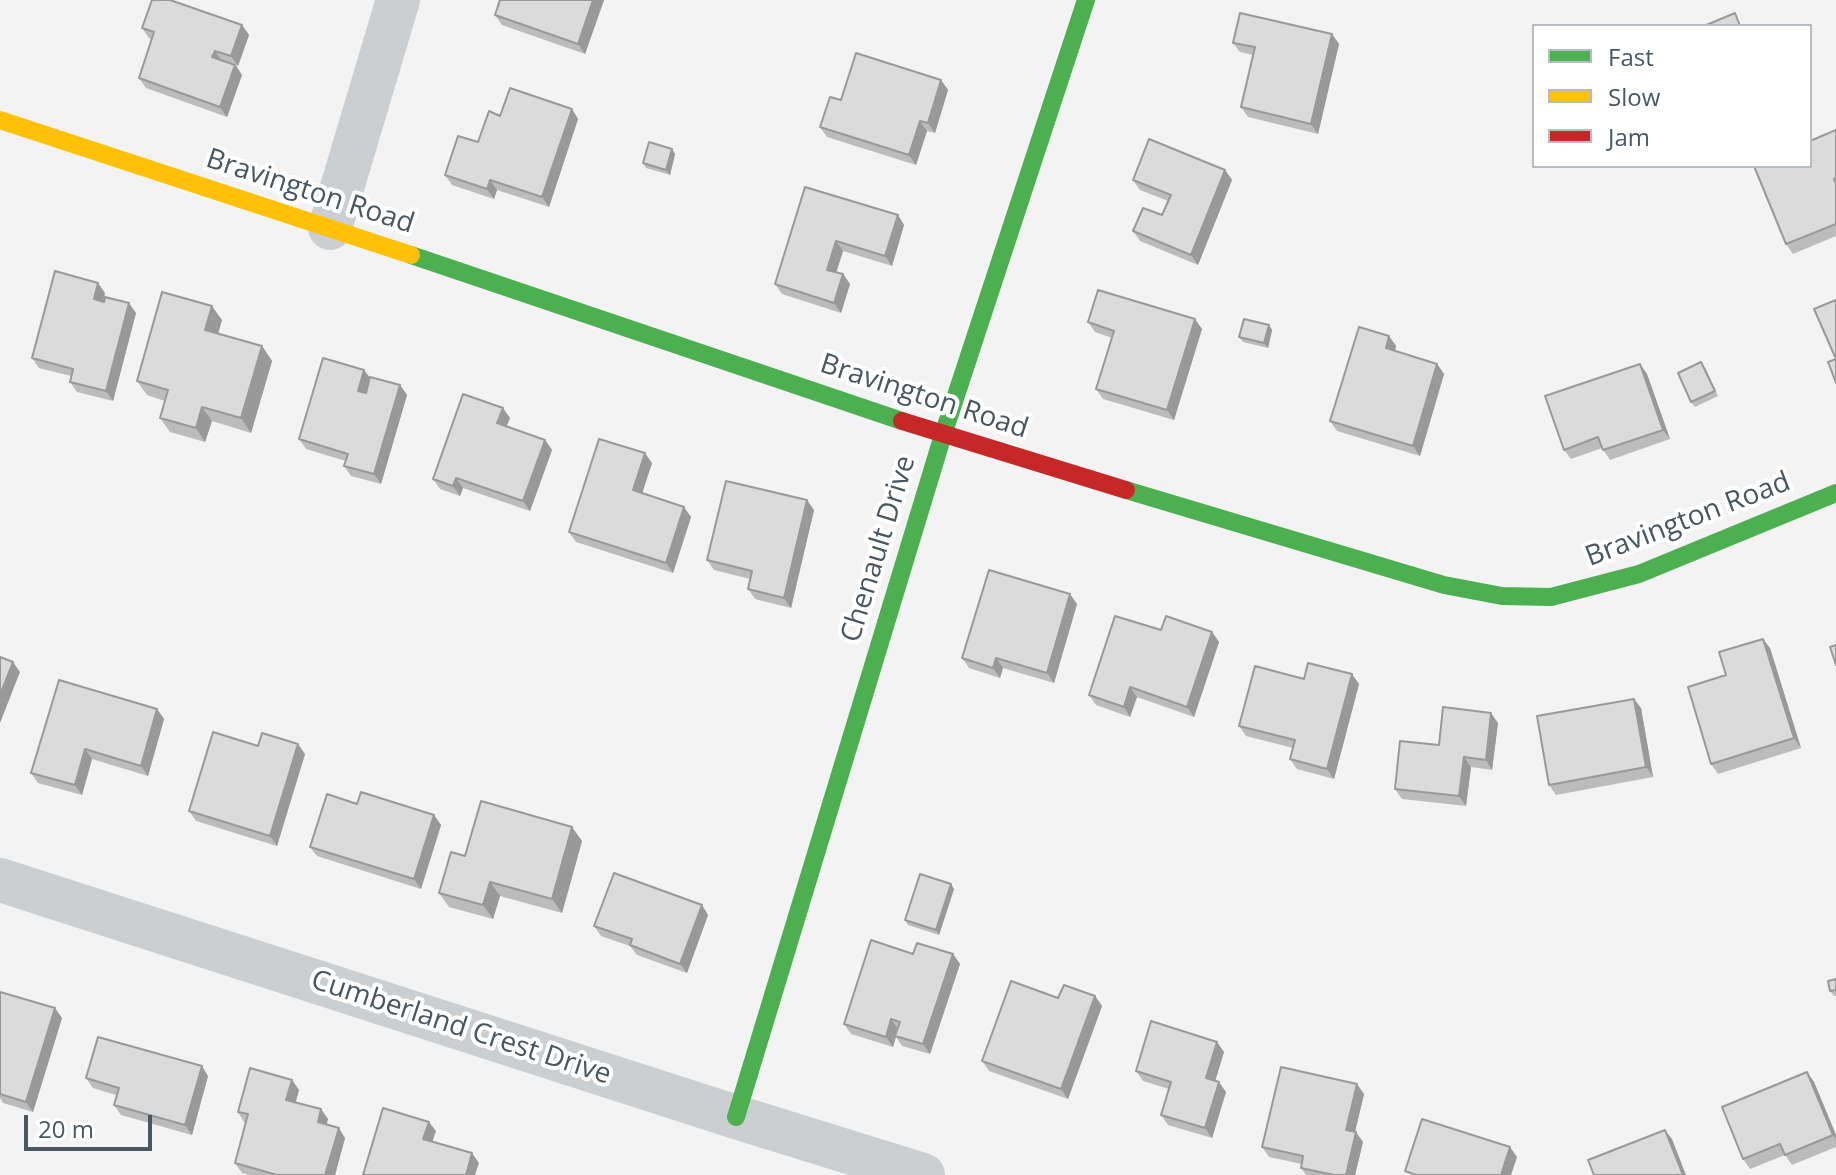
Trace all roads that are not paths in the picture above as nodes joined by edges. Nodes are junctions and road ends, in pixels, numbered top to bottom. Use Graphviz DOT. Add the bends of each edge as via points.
graph roads {
  1 [pos="398,0"];
  2 [pos="1086,0"];
  3 [pos="0,120"];
  4 [pos="330,228"];
  5 [pos="943,435"];
  6 [pos="1836,493"];
  7 [pos="0,880"];
  8 [pos="736,1117"];
  9 [pos="923,1175"];
  1 -- 4 [label="street"];
  2 -- 5 [label="street, Chenault Drive"];
  3 -- 4 [label="street, Bravington Road"];
  4 -- 5 [label="street, Bravington Road"];
  5 -- 6 [label="street, Bravington Road" via="1444,585 1502,596 1551,597 1639,574"];
  5 -- 8 [label="street, Chenault Drive"];
  7 -- 8 [label="street, Cumberland Crest Drive"];
  8 -- 9 [label="street, Cumberland Crest Drive"];
}
